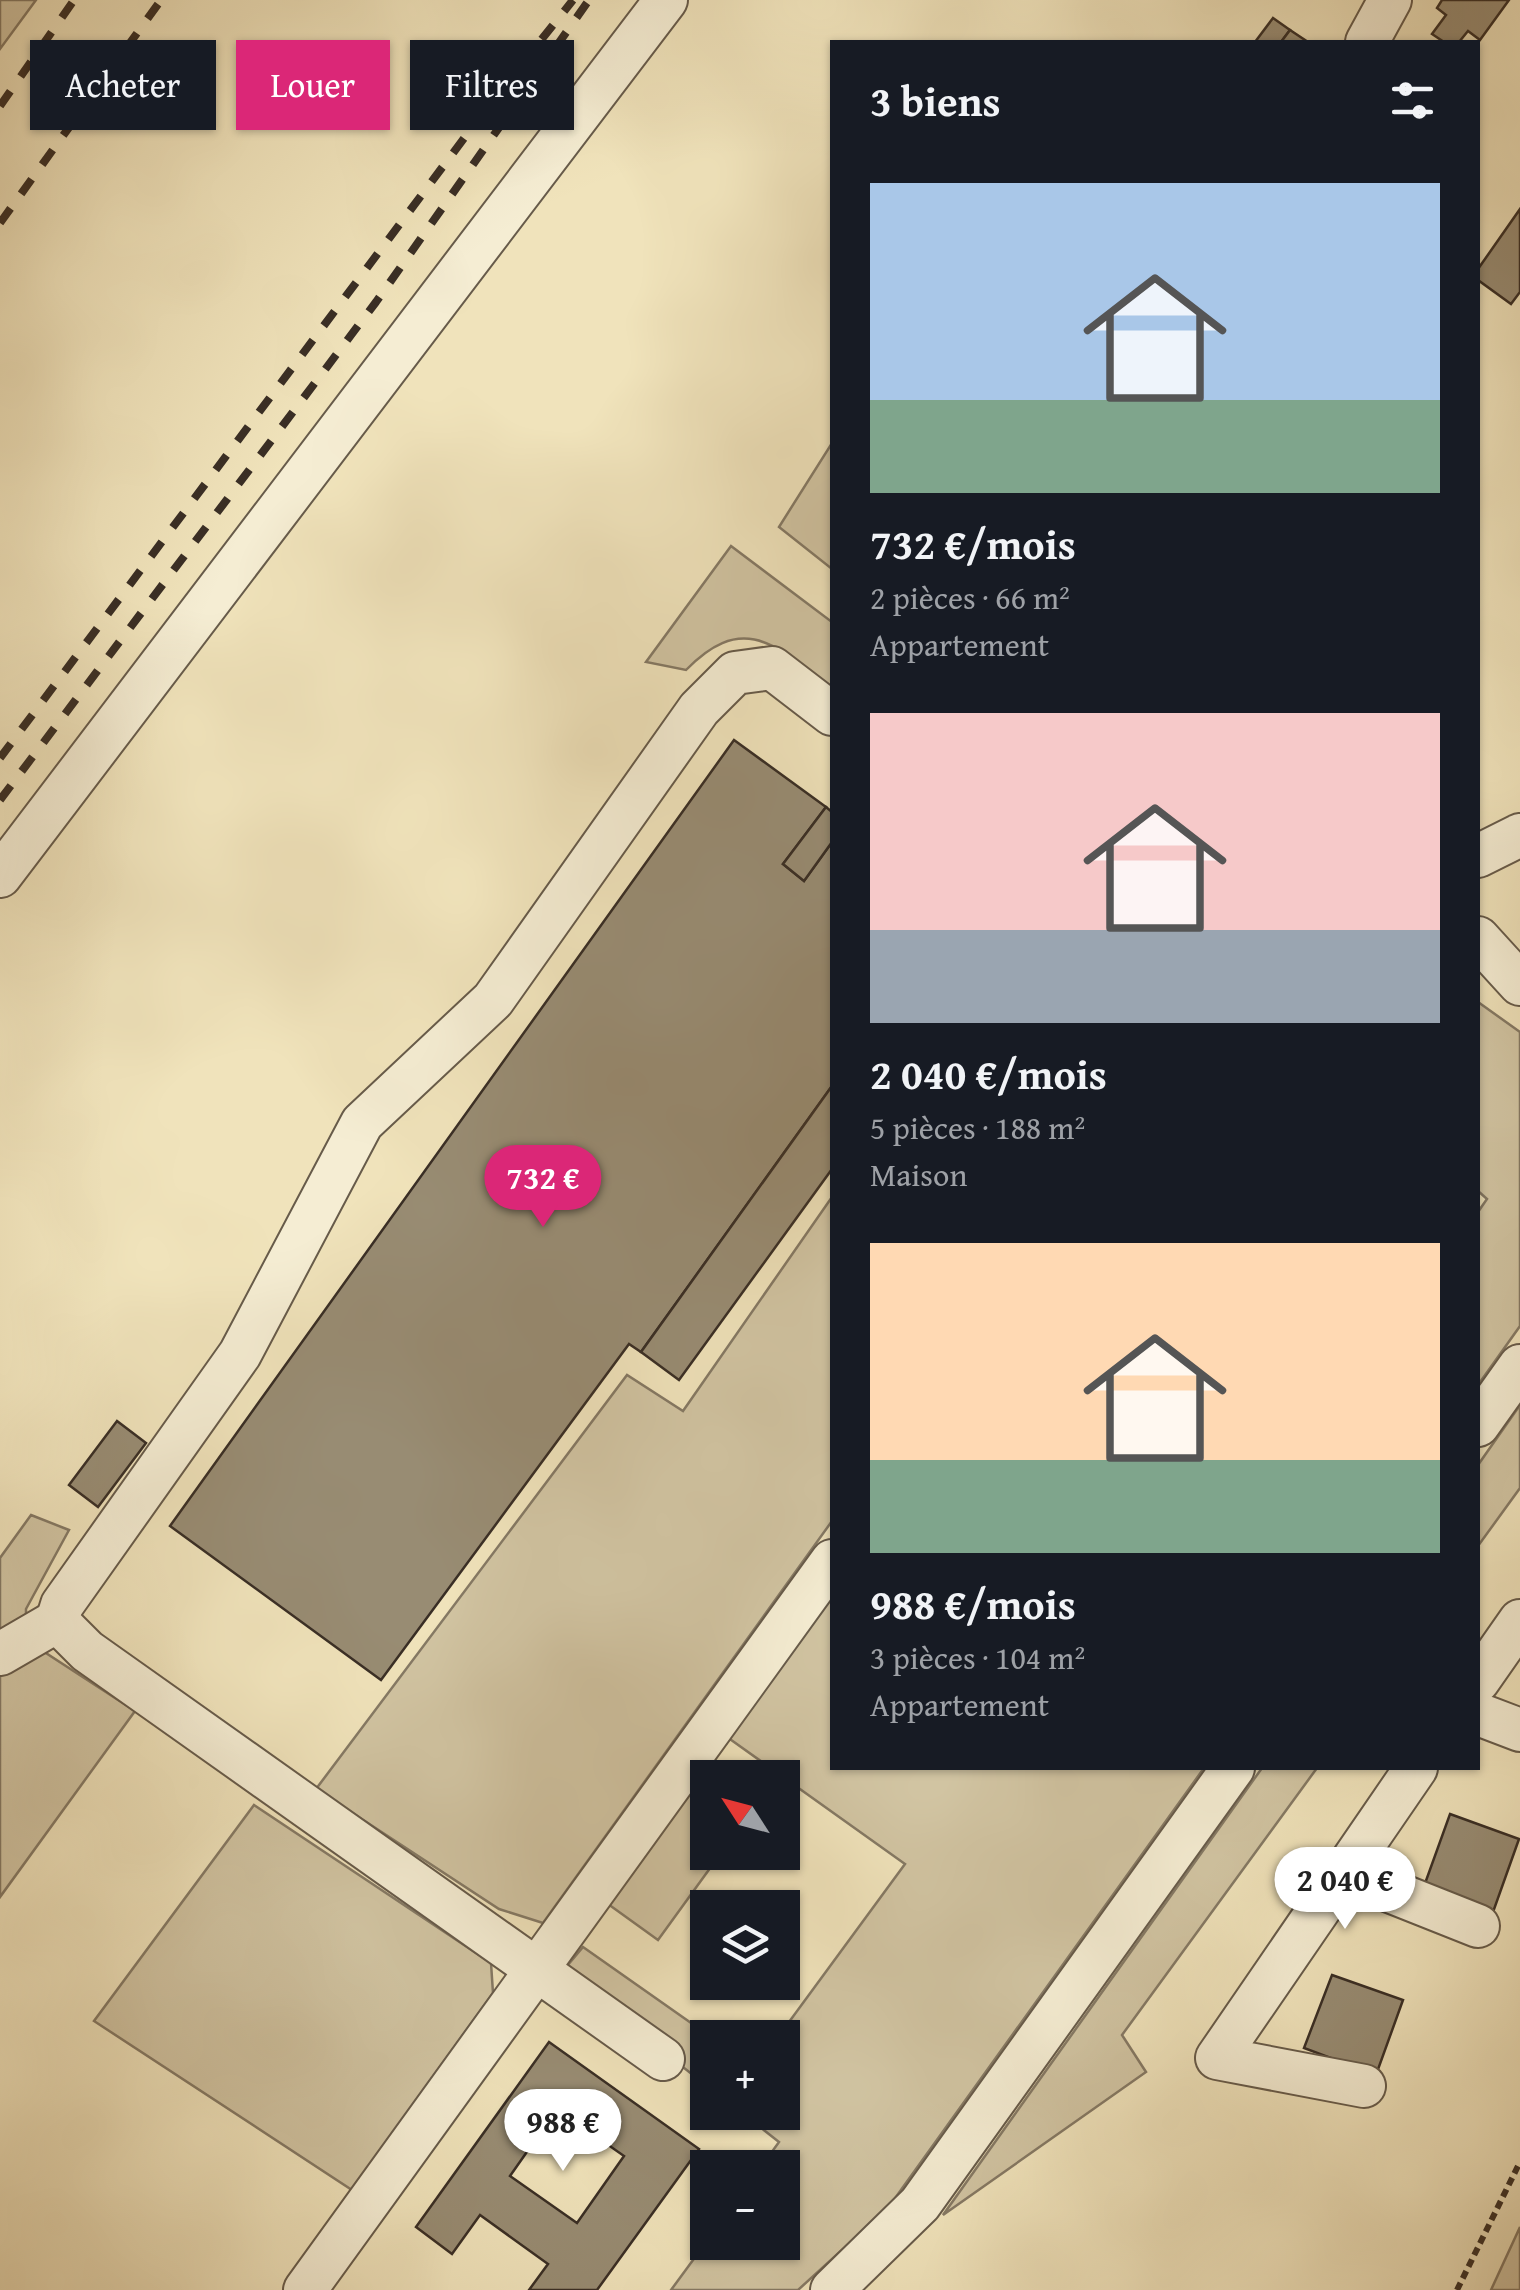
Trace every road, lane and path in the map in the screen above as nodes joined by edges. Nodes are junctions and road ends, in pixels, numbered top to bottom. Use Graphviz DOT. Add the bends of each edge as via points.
graph roads {
  1 [pos="666,0"];
  2 [pos="1390,0"];
  3 [pos="1368,40"];
  4 [pos="830,712"];
  5 [pos="1520,835"];
  6 [pos="1480,855"];
  7 [pos="0,876"];
  8 [pos="1480,940"];
  9 [pos="1520,984"];
  10 [pos="1520,1366"];
  11 [pos="1480,1422"];
  12 [pos="830,1564"];
  13 [pos="57,1621"];
  14 [pos="1520,1622"];
  15 [pos="0,1654"];
  16 [pos="1480,1679"];
  17 [pos="1480,1715"];
  18 [pos="1520,1730"];
  19 [pos="1231,1770"];
  20 [pos="1415,1770"];
  21 [pos="1342,1872"];
  22 [pos="1478,1926"];
  23 [pos="537,1969"];
  24 [pos="663,2058"];
  25 [pos="1364,2086"];
  26 [pos="1520,2162"];
  27 [pos="305,2290"];
  28 [pos="832,2290"];
  29 [pos="1457,2290"];
  1 -- 7 [label="street"];
  2 -- 3 [label="street"];
  4 -- 13 [label="street" via="772,668 735,673 699,709 493,1000 362,1123 240,1354"];
  5 -- 6 [label="street"];
  8 -- 9 [label="street"];
  10 -- 11 [label="street"];
  12 -- 23 [label="street"];
  13 -- 15 [label="street"];
  13 -- 23 [label="street" via="87,1651"];
  14 -- 16 [label="street"];
  17 -- 18 [label="street"];
  19 -- 28 [label="street" via="920,2204"];
  20 -- 21 [label="street"];
  21 -- 22 [label="street"];
  21 -- 25 [label="street" via="1216,2058"];
  23 -- 24 [label="street"];
  23 -- 27 [label="street"];
  26 -- 29 [label="path"];
}
